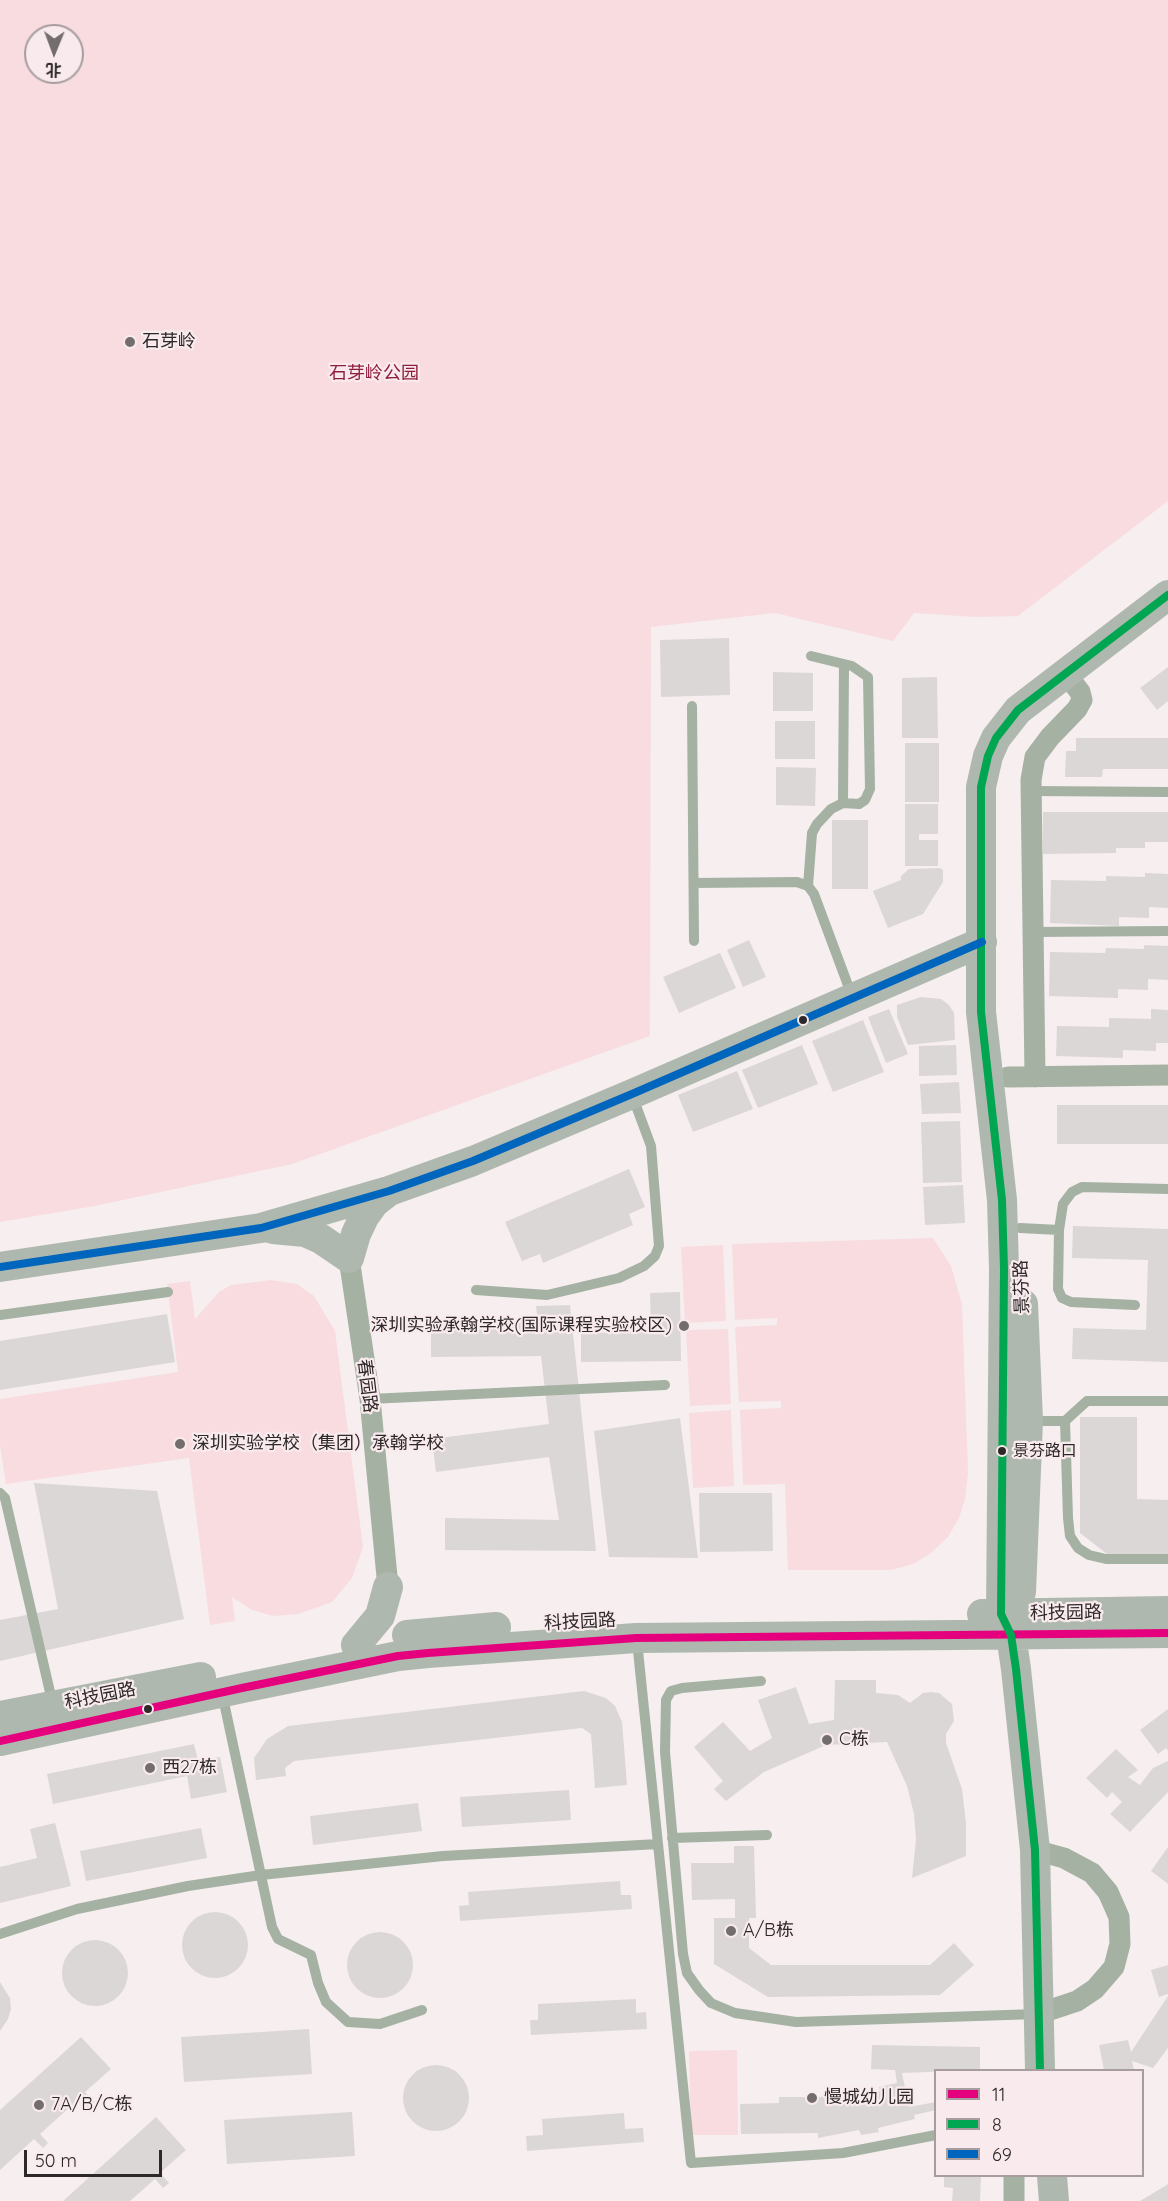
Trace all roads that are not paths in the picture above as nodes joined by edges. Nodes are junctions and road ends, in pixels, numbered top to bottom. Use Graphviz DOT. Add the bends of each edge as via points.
graph roads {
  1 [pos="1168,595"];
  2 [pos="811,656"];
  3 [pos="844,664"];
  4 [pos="1066,674"];
  5 [pos="692,706"];
  6 [pos="1031,791"];
  7 [pos="1168,792"];
  8 [pos="843,803"];
  9 [pos="694,883"];
  10 [pos="808,886"];
  11 [pos="1168,931"];
  12 [pos="1034,932"];
  13 [pos="694,941"];
  14 [pos="981,942"];
  15 [pos="853,999"];
  16 [pos="1168,1075"];
  17 [pos="1021,1077"];
  18 [pos="632,1094"];
  19 [pos="1168,1189"];
  20 [pos="389,1191"];
  21 [pos="261,1228"];
  22 [pos="1020,1228"];
  23 [pos="1059,1230"];
  24 [pos="350,1258"];
  25 [pos="1,1265"];
  26 [pos="476,1290"];
  27 [pos="168,1292"];
  28 [pos="1135,1305"];
  29 [pos="0,1315"];
  30 [pos="665,1385"];
  31 [pos="370,1399"];
  32 [pos="1168,1401"];
  33 [pos="1028,1421"];
  34 [pos="1065,1421"];
  35 [pos="0,1493"];
  36 [pos="1168,1559"];
  37 [pos="388,1587"];
  38 [pos="1168,1611"];
  39 [pos="1011,1621"];
  40 [pos="430,1631"];
  41 [pos="1168,1633"];
  42 [pos="636,1638"];
  43 [pos="356,1645"];
  44 [pos="761,1681"];
  45 [pos="222,1693"];
  46 [pos="53,1706"];
  47 [pos="0,1716"];
  48 [pos="0,1741"];
  49 [pos="767,1835"];
  50 [pos="672,1838"];
  51 [pos="658,1844"];
  52 [pos="1035,1850"];
  53 [pos="261,1875"];
  54 [pos="0,1934"];
  55 [pos="422,2010"];
  56 [pos="1038,2014"];
  57 [pos="1040,2069"];
  58 [pos="934,2135"];
  59 [pos="1014,2177"];
  60 [pos="1052,2177"];
  61 [pos="1014,2201"];
  62 [pos="1054,2201"];
  1 -- 4 [label="street, 景芬路"];
  2 -- 3 [label="lane"];
  3 -- 8 [label="lane"];
  3 -- 8 [label="lane" via="868,677 870,789 859,804"];
  4 -- 6 [label="street" via="1082,700 1035,758"];
  4 -- 14 [label="street, 景芬路" via="1012,717 988,756 981,788"];
  5 -- 9 [label="lane"];
  6 -- 7 [label="lane"];
  6 -- 12 [label="street"];
  8 -- 10 [label="lane" via="831,809 812,833"];
  9 -- 10 [label="lane" via="797,882"];
  9 -- 13 [label="lane"];
  10 -- 15 [label="lane"];
  11 -- 12 [label="lane"];
  12 -- 17 [label="street"];
  14 -- 15 [label="street"];
  14 -- 17 [label="street, 景芬路" via="999,988"];
  14 -- 39 [label="street, 景芬路" via="981,1012 1002,1200"];
  15 -- 18 [label="street"];
  16 -- 17 [label="street"];
  17 -- 22 [label="street, 景芬路"];
  18 -- 20 [label="street" via="473,1161"];
  18 -- 26 [label="lane" via="651,1146 659,1246 655,1256 619,1278 547,1295"];
  19 -- 23 [label="lane" via="1082,1187 1063,1204"];
  20 -- 21 [label="street"];
  20 -- 24 [label="street, 春园路" via="364,1216"];
  21 -- 24 [label="street" via="305,1232"];
  21 -- 25 [label="street"];
  22 -- 23 [label="lane"];
  22 -- 33 [label="street, 景芬路"];
  23 -- 28 [label="lane" via="1058,1289 1062,1298 1071,1302"];
  24 -- 31 [label="street, 春园路"];
  27 -- 29 [label="lane"];
  30 -- 31 [label="lane"];
  31 -- 37 [label="street, 春园路"];
  32 -- 34 [label="lane" via="1087,1401"];
  33 -- 34 [label="lane"];
  33 -- 39 [label="street, 景芬路"];
  34 -- 36 [label="lane" via="1068,1518 1070,1536 1078,1548 1106,1559"];
  35 -- 46 [label="lane" via="5,1498"];
  37 -- 40 [label="street" via="406,1612"];
  37 -- 43 [label="street, 春园路" via="380,1616"];
  38 -- 39 [label="street, 科技园路"];
  39 -- 40 [label="street, 科技园路" via="634,1619"];
  39 -- 41 [label="street, 科技园路"];
  39 -- 42 [label="street, 科技园路"];
  39 -- 52 [label="street, 景芬路"];
  40 -- 43 [label="street, 科技园路"];
  42 -- 45 [label="street, 科技园路" via="398,1656"];
  42 -- 51 [label="lane"];
  43 -- 46 [label="street, 科技园路"];
  44 -- 50 [label="lane" via="671,1691 666,1700 665,1752"];
  45 -- 48 [label="street, 科技园路"];
  45 -- 53 [label="lane"];
  46 -- 47 [label="street, 科技园路"];
  49 -- 50 [label="lane"];
  50 -- 56 [label="lane" via="687,1973 711,2003 735,2013 796,2022"];
  51 -- 53 [label="lane" via="443,1856"];
  51 -- 58 [label="lane" via="691,2163 843,2153"];
  52 -- 56 [label="street, 景芬路"];
  52 -- 56 [label="street" via="1064,1858 1092,1874 1108,1892 1119,1917 1120,1944 1114,1967 1095,1989 1077,2001"];
  53 -- 54 [label="lane" via="77,1909"];
  53 -- 55 [label="lane" via="278,1939 310,1955 318,1983 335,2012 348,2022 380,2024"];
  56 -- 57 [label="street, 景芬路"];
  59 -- 61 [label="street"];
  60 -- 62 [label="street"];
}
